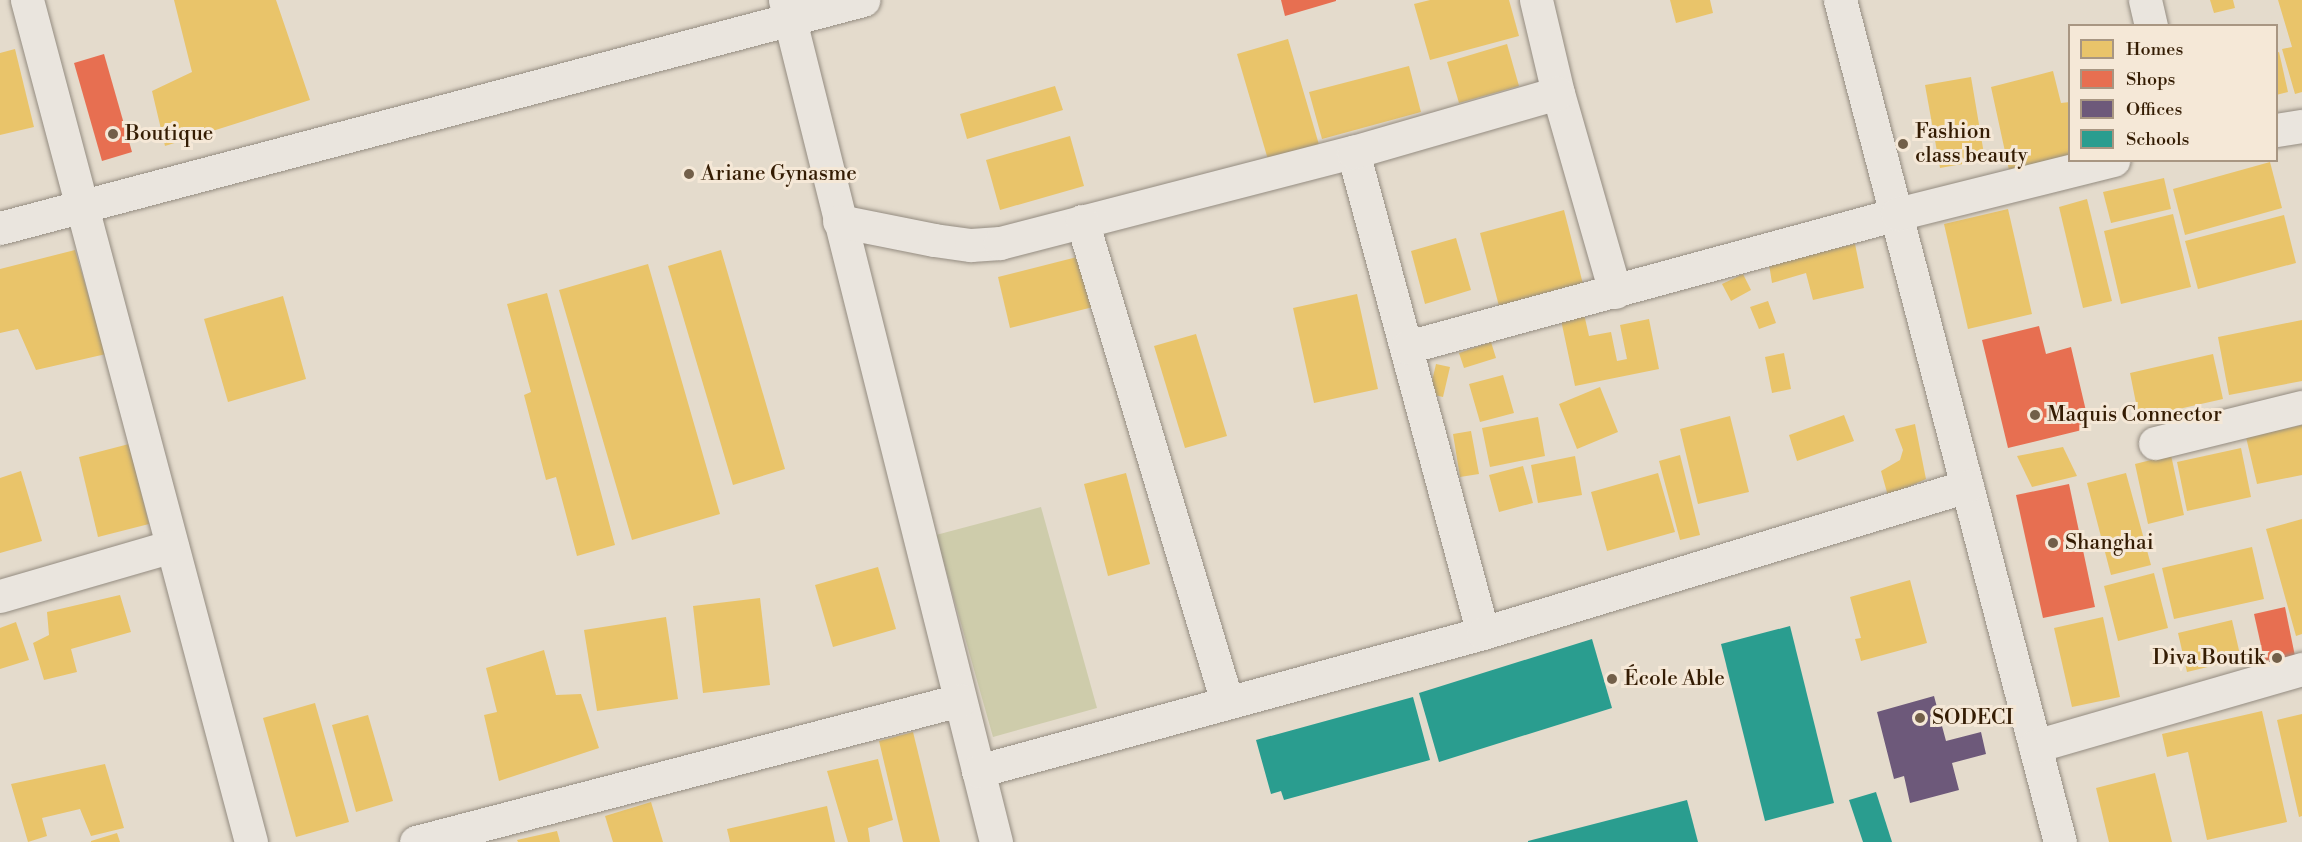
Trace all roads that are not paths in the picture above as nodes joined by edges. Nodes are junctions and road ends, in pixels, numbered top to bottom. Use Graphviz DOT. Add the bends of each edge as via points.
graph roads {
  1 [pos="27,0"];
  2 [pos="863,0"];
  3 [pos="1536,0"];
  4 [pos="1840,0"];
  5 [pos="2145,0"];
  6 [pos="787,10"];
  7 [pos="2151,24"];
  8 [pos="1558,93"];
  9 [pos="2302,126"];
  10 [pos="2278,130"];
  11 [pos="1353,152"];
  12 [pos="2106,162"];
  13 [pos="82,207"];
  14 [pos="1897,214"];
  15 [pos="839,221"];
  16 [pos="1082,221"];
  17 [pos="0,228"];
  18 [pos="1615,292"];
  19 [pos="1407,347"];
  20 [pos="2302,407"];
  21 [pos="2155,443"];
  22 [pos="1967,486"];
  23 [pos="172,546"];
  24 [pos="0,596"];
  25 [pos="1483,633"];
  26 [pos="2302,669"];
  27 [pos="960,700"];
  28 [pos="1227,702"];
  29 [pos="2035,747"];
  30 [pos="978,771"];
  31 [pos="251,842"];
  32 [pos="416,842"];
  33 [pos="996,842"];
  34 [pos="2060,842"];
  1 -- 13 [label="street"];
  2 -- 6 [label="street"];
  3 -- 8 [label="street"];
  4 -- 14 [label="street"];
  5 -- 7 [label="street"];
  6 -- 13 [label="street"];
  6 -- 15 [label="street"];
  8 -- 11 [label="street"];
  8 -- 18 [label="street"];
  9 -- 10 [label="street"];
  11 -- 16 [label="street"];
  11 -- 19 [label="street"];
  12 -- 14 [label="street"];
  13 -- 17 [label="street"];
  13 -- 23 [label="street"];
  14 -- 18 [label="street"];
  14 -- 22 [label="street"];
  15 -- 16 [label="street" via="971,245 1000,243"];
  15 -- 27 [label="street"];
  16 -- 28 [label="street"];
  18 -- 19 [label="street"];
  19 -- 25 [label="street"];
  20 -- 21 [label="street"];
  22 -- 25 [label="street"];
  22 -- 29 [label="street"];
  23 -- 24 [label="street"];
  23 -- 31 [label="street"];
  25 -- 28 [label="street"];
  26 -- 29 [label="street"];
  27 -- 30 [label="street"];
  27 -- 32 [label="street"];
  28 -- 30 [label="street"];
  29 -- 34 [label="street"];
  30 -- 33 [label="street"];
}
